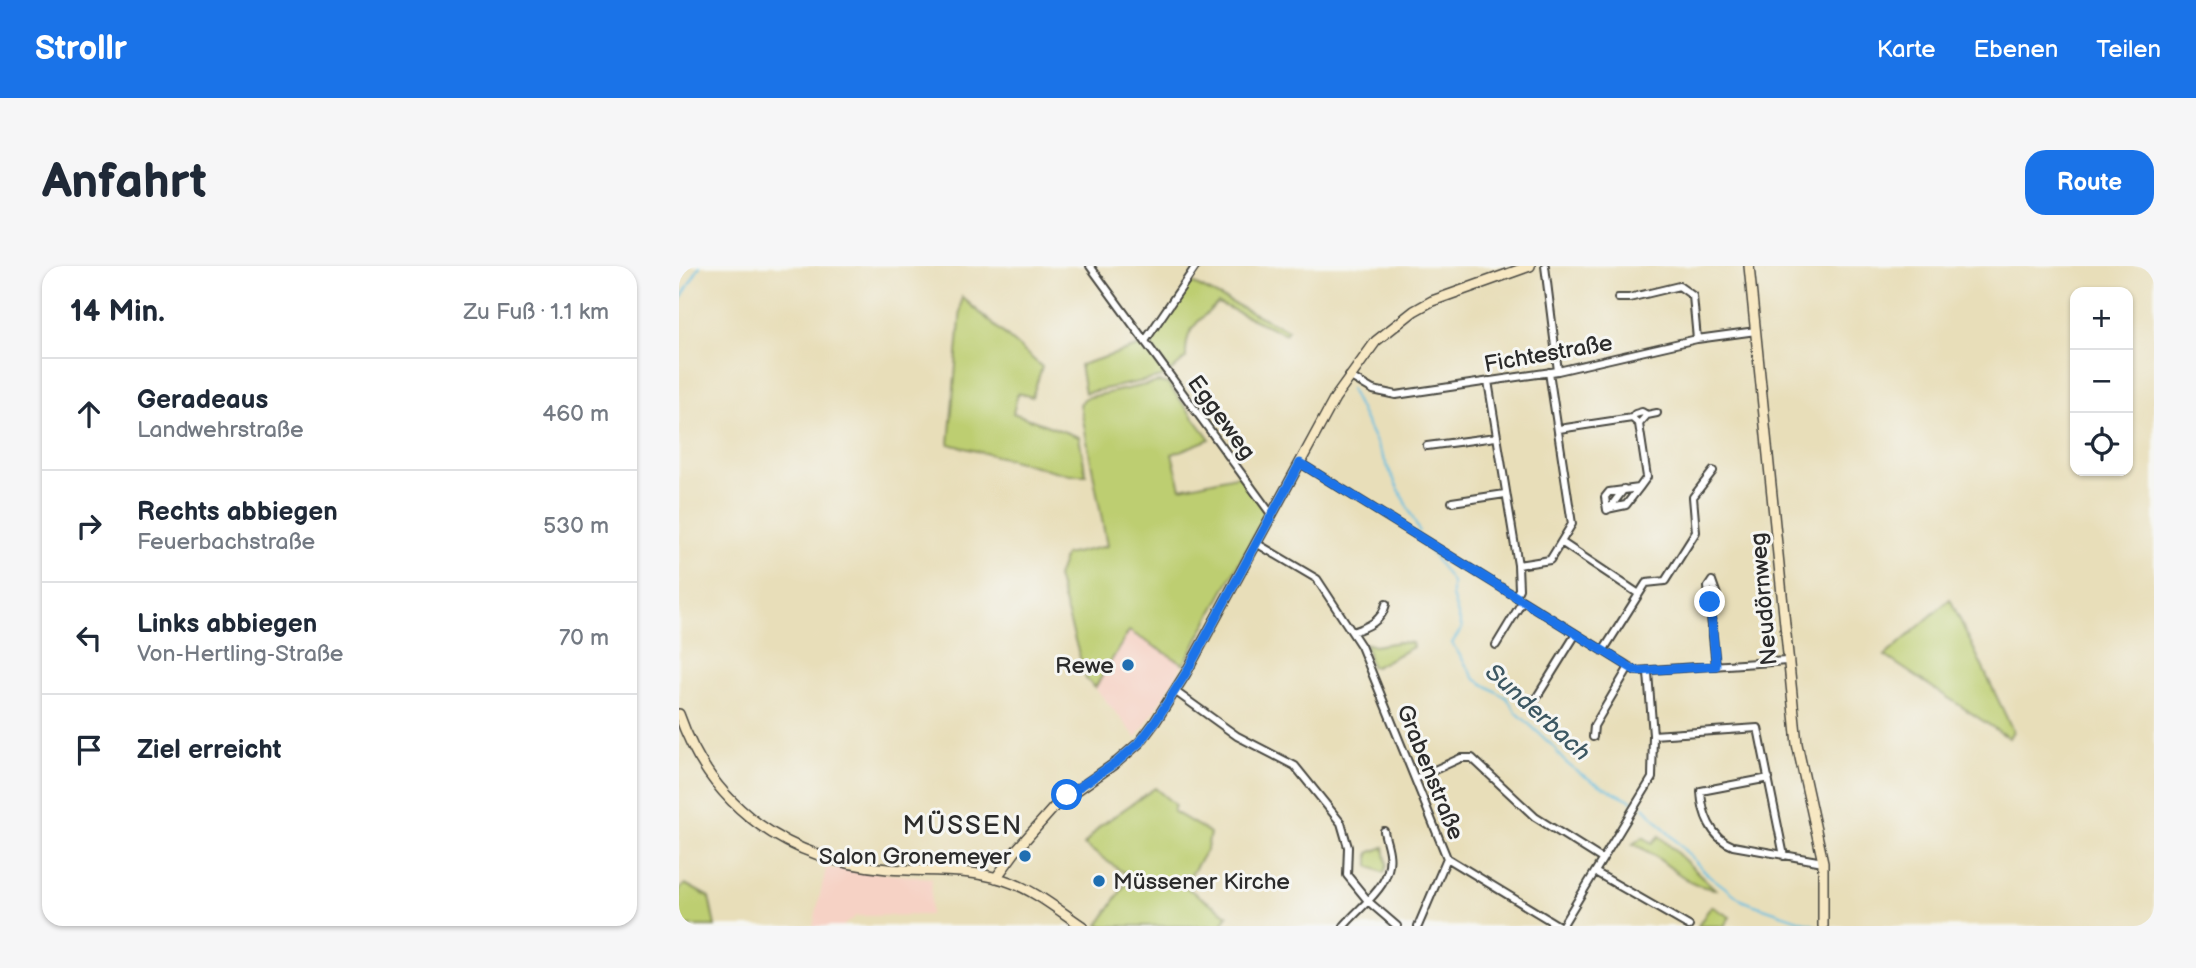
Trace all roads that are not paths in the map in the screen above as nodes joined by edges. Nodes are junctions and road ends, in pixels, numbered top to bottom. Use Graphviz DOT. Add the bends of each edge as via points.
graph roads {
  1 [pos="1090,266"];
  2 [pos="1196,266"];
  3 [pos="1530,266"];
  4 [pos="1545,266"];
  5 [pos="1749,266"];
  6 [pos="1618,298"];
  7 [pos="1756,331"];
  8 [pos="1697,339"];
  9 [pos="1145,341"];
  10 [pos="1558,371"];
  11 [pos="1549,372"];
  12 [pos="1349,376"];
  13 [pos="1488,381"];
  14 [pos="1657,413"];
  15 [pos="1647,415"];
  16 [pos="1632,418"];
  17 [pos="1639,424"];
  18 [pos="1559,429"];
  19 [pos="1496,437"];
  20 [pos="1427,446"];
  21 [pos="1300,463"];
  22 [pos="1713,471"];
  23 [pos="1639,488"];
  24 [pos="1621,492"];
  25 [pos="1505,494"];
  26 [pos="1452,502"];
  27 [pos="1629,502"];
  28 [pos="1271,514"];
  29 [pos="1561,542"];
  30 [pos="1256,543"];
  31 [pos="1518,565"];
  32 [pos="1639,594"];
  33 [pos="1515,597"];
  34 [pos="1522,602"];
  35 [pos="1710,602"];
  36 [pos="1386,604"];
  37 [pos="1352,632"];
  38 [pos="1576,634"];
  39 [pos="1496,645"];
  40 [pos="1603,651"];
  41 [pos="1787,661"];
  42 [pos="1716,666"];
  43 [pos="1629,667"];
  44 [pos="1648,673"];
  45 [pos="1175,692"];
  46 [pos="1535,700"];
  47 [pos="679,716"];
  48 [pos="1653,736"];
  49 [pos="1593,737"];
  50 [pos="1417,778"];
  51 [pos="1769,778"];
  52 [pos="1384,831"];
  53 [pos="1784,856"];
  54 [pos="1447,858"];
  55 [pos="1602,859"];
  56 [pos="1823,862"];
  57 [pos="1595,872"];
  58 [pos="996,878"];
  59 [pos="1369,902"];
  60 [pos="1082,926"];
  61 [pos="1344,926"];
  62 [pos="1397,926"];
  63 [pos="1419,926"];
  64 [pos="1561,926"];
  65 [pos="1689,926"];
  66 [pos="1823,926"];
  1 -- 9 [label="street, Eggeweg"];
  2 -- 9 [label="street"];
  3 -- 12 [label="street" via="1414,311 1376,341"];
  4 -- 10 [label="street"];
  5 -- 7 [label="street, Neudörnweg"];
  6 -- 8 [label="street" via="1679,286 1693,296"];
  7 -- 8 [label="street, Fichtestraße"];
  7 -- 41 [label="street, Neudörnweg"];
  8 -- 10 [label="street, Fichtestraße"];
  9 -- 28 [label="street, Eggeweg"];
  10 -- 11 [label="street, Fichtestraße"];
  11 -- 13 [label="street, Fichtestraße"];
  11 -- 18 [label="street"];
  12 -- 13 [label="street, Fichtestraße" via="1373,390 1396,395"];
  12 -- 21 [label="street"];
  13 -- 19 [label="street"];
  14 -- 15 [label="street"];
  15 -- 16 [label="street"];
  15 -- 17 [label="street"];
  16 -- 17 [label="street"];
  16 -- 18 [label="street"];
  17 -- 23 [label="street" via="1647,477"];
  18 -- 29 [label="street" via="1572,524"];
  19 -- 20 [label="street"];
  19 -- 25 [label="street"];
  21 -- 28 [label="street"];
  21 -- 33 [label="street"];
  22 -- 32 [label="street" via="1693,497 1696,532 1665,581 1646,583"];
  23 -- 24 [label="street"];
  23 -- 27 [label="street"];
  24 -- 27 [label="street"];
  24 -- 27 [label="street" via="1609,492 1605,497 1608,509"];
  25 -- 26 [label="street"];
  25 -- 31 [label="street"];
  28 -- 30 [label="street"];
  29 -- 31 [label="street" via="1550,560"];
  29 -- 32 [label="street"];
  30 -- 37 [label="street, Grabenstraße" via="1317,579"];
  30 -- 45 [label="street"];
  31 -- 33 [label="street"];
  32 -- 40 [label="street"];
  33 -- 34 [label="street"];
  34 -- 38 [label="street"];
  34 -- 39 [label="street"];
  35 -- 42 [label="street"];
  36 -- 37 [label="street" via="1376,621"];
  37 -- 50 [label="street, Grabenstraße"];
  38 -- 40 [label="street"];
  38 -- 46 [label="street"];
  40 -- 43 [label="street"];
  41 -- 42 [label="street"];
  41 -- 56 [label="street, Neudörnweg" via="1797,744"];
  42 -- 44 [label="street"];
  43 -- 44 [label="street"];
  43 -- 49 [label="street" via="1594,726"];
  44 -- 48 [label="street"];
  45 -- 58 [label="street" via="1140,742 1056,805"];
  45 -- 59 [label="street" via="1237,736 1295,766 1341,823 1348,847 1347,875"];
  47 -- 58 [label="street" via="715,784 753,821 786,843 823,858 864,866"];
  48 -- 51 [label="street" via="1756,727 1762,734"];
  48 -- 55 [label="street" via="1649,787"];
  50 -- 54 [label="street, Grabenstraße"];
  50 -- 55 [label="street" via="1461,758 1472,758 1535,817"];
  51 -- 53 [label="street"];
  51 -- 53 [label="street" via="1703,789 1701,794 1710,826 1725,843"];
  52 -- 59 [label="street" via="1389,868"];
  53 -- 56 [label="street"];
  54 -- 63 [label="street, Grabenstraße"];
  54 -- 64 [label="street"];
  55 -- 57 [label="street"];
  56 -- 66 [label="street, Neudörnweg"];
  57 -- 64 [label="street"];
  57 -- 65 [label="street"];
  58 -- 60 [label="street" via="1030,891"];
  59 -- 61 [label="street"];
  59 -- 62 [label="street"];
}
